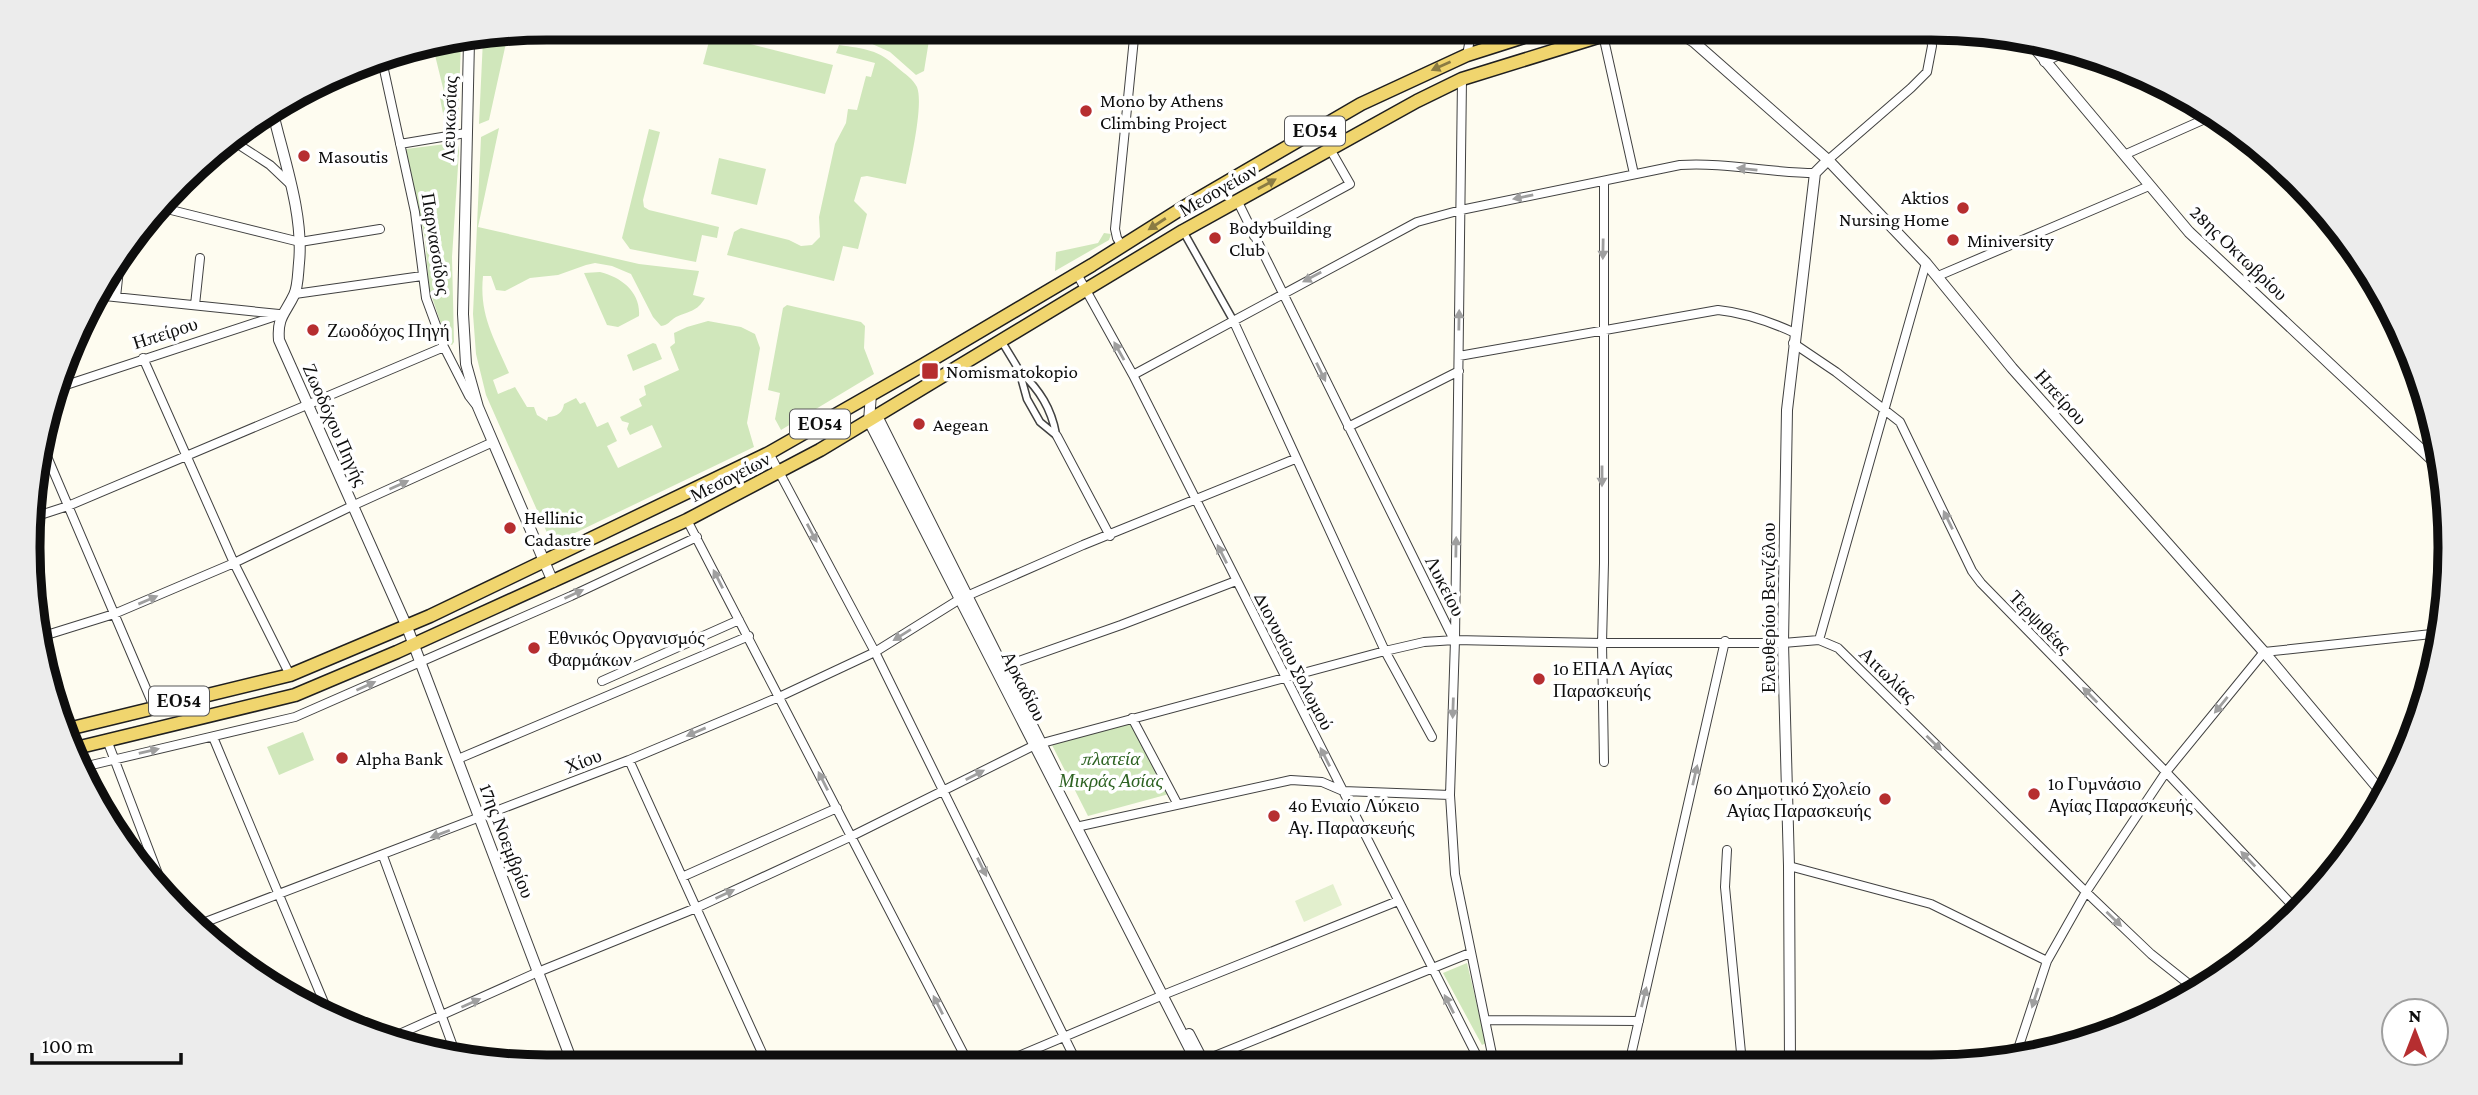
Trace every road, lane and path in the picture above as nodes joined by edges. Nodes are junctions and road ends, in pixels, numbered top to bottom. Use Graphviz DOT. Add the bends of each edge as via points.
graph roads {
  1 [pos="1134,40"];
  2 [pos="1470,40"];
  3 [pos="1514,40"];
  4 [pos="1587,40"];
  5 [pos="1604,40"];
  6 [pos="1691,40"];
  7 [pos="1931,40"];
  8 [pos="1694,42"];
  9 [pos="469,47"];
  10 [pos="2037,52"];
  11 [pos="1467,55"];
  12 [pos="2056,57"];
  13 [pos="2044,62"];
  14 [pos="383,67"];
  15 [pos="1462,79"];
  16 [pos="275,120"];
  17 [pos="2203,120"];
  18 [pos="466,133"];
  19 [pos="400,144"];
  20 [pos="239,145"];
  21 [pos="1330,149"];
  22 [pos="2124,155"];
  23 [pos="1828,160"];
  24 [pos="1815,173"];
  25 [pos="1634,174"];
  26 [pos="1604,181"];
  27 [pos="289,183"];
  28 [pos="2149,186"];
  29 [pos="1237,200"];
  30 [pos="169,210"];
  31 [pos="1461,210"];
  32 [pos="380,229"];
  33 [pos="1184,231"];
  34 [pos="1254,236"];
  35 [pos="300,242"];
  36 [pos="1122,246"];
  37 [pos="200,258"];
  38 [pos="1926,262"];
  39 [pos="1077,274"];
  40 [pos="422,276"];
  41 [pos="1938,276"];
  42 [pos="118,278"];
  43 [pos="1087,290"];
  44 [pos="1282,293"];
  45 [pos="295,294"];
  46 [pos="107,296"];
  47 [pos="116,297"];
  48 [pos="195,305"];
  49 [pos="282,314"];
  50 [pos="1233,320"];
  51 [pos="1602,329"];
  52 [pos="1794,338"];
  53 [pos="1002,342"];
  54 [pos="444,346"];
  55 [pos="1459,356"];
  56 [pos="143,358"];
  57 [pos="1019,370"];
  58 [pos="1459,371"];
  59 [pos="1133,375"];
  60 [pos="67,385"];
  61 [pos="871,394"];
  62 [pos="307,404"];
  63 [pos="478,407"];
  64 [pos="1884,408"];
  65 [pos="873,418"];
  66 [pos="1348,427"];
  67 [pos="1056,436"];
  68 [pos="493,442"];
  69 [pos="769,453"];
  70 [pos="186,456"];
  71 [pos="2428,456"];
  72 [pos="1295,459"];
  73 [pos="48,460"];
  74 [pos="780,473"];
  75 [pos="1196,501"];
  76 [pos="68,506"];
  77 [pos="352,506"];
  78 [pos="41,516"];
  79 [pos="687,520"];
  80 [pos="1110,536"];
  81 [pos="697,537"];
  82 [pos="544,561"];
  83 [pos="234,563"];
  84 [pos="1236,581"];
  85 [pos="553,582"];
  86 [pos="964,597"];
  87 [pos="114,614"];
  88 [pos="739,620"];
  89 [pos="407,626"];
  90 [pos="2430,634"];
  91 [pos="48,635"];
  92 [pos="749,636"];
  93 [pos="1455,640"];
  94 [pos="1819,640"];
  95 [pos="1725,641"];
  96 [pos="1602,643"];
  97 [pos="1783,643"];
  98 [pos="414,644"];
  99 [pos="1385,651"];
  100 [pos="875,652"];
  101 [pos="2264,652"];
  102 [pos="421,662"];
  103 [pos="1002,667"];
  104 [pos="290,675"];
  105 [pos="1286,679"];
  106 [pos="602,681"];
  107 [pos="779,697"];
  108 [pos="155,707"];
  109 [pos="1132,718"];
  110 [pos="73,728"];
  111 [pos="213,737"];
  112 [pos="1432,737"];
  113 [pos="107,740"];
  114 [pos="1038,744"];
  115 [pos="81,747"];
  116 [pos="115,759"];
  117 [pos="458,760"];
  118 [pos="629,760"];
  119 [pos="1604,762"];
  120 [pos="90,765"];
  121 [pos="2166,772"];
  122 [pos="2377,787"];
  123 [pos="944,790"];
  124 [pos="1343,791"];
  125 [pos="1450,795"];
  126 [pos="1177,803"];
  127 [pos="837,808"];
  128 [pos="479,819"];
  129 [pos="1079,826"];
  130 [pos="852,836"];
  131 [pos="1727,850"];
  132 [pos="383,856"];
  133 [pos="1789,866"];
  134 [pos="157,871"];
  135 [pos="682,877"];
  136 [pos="2086,892"];
  137 [pos="279,894"];
  138 [pos="1398,901"];
  139 [pos="2291,904"];
  140 [pos="696,908"];
  141 [pos="206,922"];
  142 [pos="1470,953"];
  143 [pos="2047,961"];
  144 [pos="1431,969"];
  145 [pos="538,972"];
  146 [pos="2189,984"];
  147 [pos="1165,994"];
  148 [pos="324,1002"];
  149 [pos="442,1016"];
  150 [pos="1485,1020"];
  151 [pos="1639,1021"];
  152 [pos="402,1033"];
  153 [pos="1065,1037"];
  154 [pos="453,1046"];
  155 [pos="2019,1047"];
  156 [pos="569,1055"];
  157 [pos="763,1055"];
  158 [pos="964,1055"];
  159 [pos="1022,1055"];
  160 [pos="1073,1055"];
  161 [pos="1196,1055"];
  162 [pos="1223,1055"];
  163 [pos="1476,1055"];
  164 [pos="1492,1055"];
  165 [pos="1631,1055"];
  166 [pos="1741,1055"];
  167 [pos="1790,1055"];
  1 -- 36 [label="street" via="1115,229"];
  2 -- 11 [label="street"];
  3 -- 11 [label="main road, Μεσογείων / ΕΟ54"];
  4 -- 15 [label="main road, Μεσογείων / ΕΟ54"];
  5 -- 25 [label="street"];
  6 -- 8 [label="street, Ηπείρου"];
  7 -- 23 [label="street" via="1927,72"];
  8 -- 23 [label="street, Ηπείρου"];
  9 -- 18 [label="street, Λευκωσίας"];
  10 -- 13 [label="street, 28ης Οκτωβρίου"];
  11 -- 36 [label="main road, Μεσογείων / ΕΟ54, one-way" via="1361,104"];
  12 -- 13 [label="street"];
  13 -- 22 [label="street, 28ης Οκτωβρίου"];
  14 -- 19 [label="street, Παρνασσίδος"];
  15 -- 21 [label="main road, Μεσογείων / ΕΟ54"];
  15 -- 31 [label="street"];
  16 -- 27 [label="street"];
  17 -- 22 [label="street"];
  18 -- 19 [label="street"];
  18 -- 63 [label="street, Λευκωσίας" via="464,339"];
  19 -- 40 [label="street, Παρνασσίδος" via="415,212"];
  20 -- 27 [label="street"];
  29 -- 21 [label="main road, Μεσογείων / ΕΟ54, one-way"];
  21 -- 34 [label="street" via="1350,184"];
  22 -- 28 [label="street, 28ης Οκτωβρίου"];
  23 -- 24 [label="street"];
  23 -- 38 [label="street, Ηπείρου"];
  24 -- 25 [label="street, one-way" via="1699,164"];
  24 -- 52 [label="street, Ελευθερίου Βενιζέλου"];
  25 -- 26 [label="street"];
  26 -- 31 [label="street, one-way"];
  26 -- 51 [label="street, one-way"];
  27 -- 35 [label="street"];
  28 -- 41 [label="street"];
  28 -- 71 [label="street, 28ης Οκτωβρίου" via="2189,232"];
  29 -- 33 [label="main road, Μεσογείων / ΕΟ54"];
  29 -- 34 [label="street, Λυκείου"];
  30 -- 35 [label="street"];
  31 -- 44 [label="street, one-way" via="1417,222"];
  55 -- 31 [label="street, one-way"];
  32 -- 35 [label="street"];
  33 -- 43 [label="main road, Μεσογείων / ΕΟ54"];
  33 -- 50 [label="street"];
  34 -- 44 [label="street, Λυκείου"];
  35 -- 45 [label="street"];
  36 -- 39 [label="main road, Μεσογείων / ΕΟ54"];
  37 -- 48 [label="street"];
  38 -- 41 [label="street, Ηπείρου"];
  38 -- 64 [label="street"];
  39 -- 43 [label="street, Διονυσίου Σολωμού"];
  39 -- 61 [label="main road, Μεσογείων / ΕΟ54"];
  40 -- 45 [label="street"];
  40 -- 54 [label="street, Παρνασσίδος"];
  41 -- 101 [label="street, Ηπείρου" via="2012,368"];
  42 -- 47 [label="street"];
  43 -- 53 [label="main road, Μεσογείων / ΕΟ54"];
  59 -- 43 [label="street, Διονυσίου Σολωμού, one-way"];
  44 -- 50 [label="street"];
  44 -- 66 [label="street, Λυκείου, one-way"];
  45 -- 49 [label="street"];
  46 -- 47 [label="street"];
  47 -- 48 [label="street"];
  48 -- 49 [label="street"];
  49 -- 56 [label="street, Ηπείρου"];
  49 -- 62 [label="street, Ζωοδόχου Πηγής" via="279,340"];
  50 -- 59 [label="street"];
  50 -- 72 [label="street"];
  51 -- 52 [label="street, Τερψιθέας" via="1718,310 1767,320"];
  51 -- 55 [label="street, Τερψιθέας"];
  51 -- 96 [label="street, one-way"];
  52 -- 64 [label="street, Τερψιθέας"];
  52 -- 97 [label="street, Ελευθερίου Βενιζέλου" via="1787,410"];
  53 -- 57 [label="street"];
  53 -- 65 [label="main road, Μεσογείων / ΕΟ54"];
  54 -- 62 [label="street"];
  54 -- 63 [label="street, Παρνασσίδος"];
  55 -- 58 [label="street"];
  56 -- 60 [label="street, Ηπείρου"];
  56 -- 70 [label="street"];
  57 -- 67 [label="street" via="1027,399 1040,422"];
  57 -- 67 [label="street" via="1040,391"];
  58 -- 66 [label="street"];
  93 -- 58 [label="street, one-way"];
  59 -- 75 [label="street, Διονυσίου Σολωμού"];
  61 -- 65 [label="street"];
  61 -- 69 [label="main road, Μεσογείων / ΕΟ54"];
  62 -- 70 [label="street"];
  62 -- 77 [label="street, Ζωοδόχου Πηγής"];
  63 -- 68 [label="street, Παρνασσίδος"];
  64 -- 94 [label="street"];
  121 -- 64 [label="street, Τερψιθέας, one-way" via="1976,577 1905,428"];
  65 -- 74 [label="main road, Μεσογείων / ΕΟ54"];
  65 -- 86 [label="street, Αρκαδίου"];
  66 -- 93 [label="street, Λυκείου"];
  67 -- 80 [label="street"];
  77 -- 68 [label="street, one-way"];
  68 -- 82 [label="street, Παρνασσίδος"];
  69 -- 74 [label="street"];
  69 -- 82 [label="main road, Μεσογείων / ΕΟ54"];
  70 -- 76 [label="street"];
  70 -- 83 [label="street"];
  72 -- 75 [label="street, Χίου"];
  72 -- 99 [label="street"];
  73 -- 76 [label="street"];
  74 -- 79 [label="main road, Μεσογείων / ΕΟ54"];
  74 -- 100 [label="street, one-way"];
  75 -- 80 [label="street, Χίου"];
  84 -- 75 [label="street, Διονυσίου Σολωμού, one-way"];
  76 -- 78 [label="street"];
  76 -- 87 [label="street"];
  77 -- 83 [label="street"];
  77 -- 89 [label="street, Ζωοδόχου Πηγής"];
  79 -- 81 [label="street"];
  79 -- 85 [label="main road, Μεσογείων / ΕΟ54"];
  80 -- 86 [label="street, Χίου"];
  88 -- 81 [label="street, one-way"];
  102 -- 81 [label="street, one-way"];
  82 -- 85 [label="street, Παρνασσίδος"];
  82 -- 89 [label="main road, Μεσογείων / ΕΟ54"];
  87 -- 83 [label="street, one-way"];
  83 -- 104 [label="street"];
  84 -- 103 [label="street"];
  84 -- 105 [label="street, Διονυσίου Σολωμού"];
  85 -- 98 [label="main road, Μεσογείων / ΕΟ54"];
  86 -- 100 [label="street, Χίου, one-way"];
  86 -- 103 [label="street, Αρκαδίου"];
  86 -- 114 [label="street, Αρκαδίου"];
  87 -- 91 [label="street"];
  87 -- 108 [label="street"];
  88 -- 92 [label="street"];
  88 -- 106 [label="street"];
  89 -- 98 [label="street, 17ης Νοεμβρίου"];
  89 -- 104 [label="main road, Μεσογείων / ΕΟ54"];
  90 -- 101 [label="street"];
  92 -- 107 [label="street"];
  92 -- 117 [label="street"];
  93 -- 96 [label="street"];
  93 -- 99 [label="street"];
  93 -- 125 [label="street, Λυκείου, one-way"];
  94 -- 97 [label="street"];
  94 -- 136 [label="street, Αιτωλίας, one-way" via="1838,648"];
  95 -- 96 [label="street"];
  95 -- 97 [label="street"];
  151 -- 95 [label="street, one-way"];
  96 -- 119 [label="street"];
  97 -- 133 [label="street, Ελευθερίου Βενιζέλου"];
  98 -- 102 [label="street, 17ης Νοεμβρίου"];
  98 -- 113 [label="main road, Μεσογείων / ΕΟ54" via="295,695"];
  99 -- 105 [label="street"];
  99 -- 112 [label="street"];
  100 -- 107 [label="street, Χίου"];
  100 -- 123 [label="street"];
  101 -- 121 [label="street, one-way"];
  101 -- 122 [label="street, Ηπείρου"];
  111 -- 102 [label="street, one-way" via="295,717"];
  102 -- 117 [label="street, 17ης Νοεμβρίου"];
  103 -- 114 [label="street, Αρκαδίου"];
  104 -- 108 [label="main road, Μεσογείων / ΕΟ54"];
  105 -- 109 [label="street"];
  124 -- 105 [label="street, Διονυσίου Σολωμού, one-way"];
  107 -- 118 [label="street, Χίου, one-way"];
  127 -- 107 [label="street, one-way"];
  108 -- 110 [label="main road, Μεσογείων / ΕΟ54"];
  109 -- 114 [label="street"];
  109 -- 126 [label="street"];
  116 -- 111 [label="street, one-way"];
  111 -- 137 [label="street"];
  113 -- 115 [label="main road, Μεσογείων / ΕΟ54"];
  113 -- 116 [label="street"];
  123 -- 114 [label="street, one-way"];
  114 -- 129 [label="street, Αρκαδίου"];
  116 -- 120 [label="street"];
  116 -- 134 [label="street"];
  117 -- 128 [label="street, 17ης Νοεμβρίου"];
  118 -- 128 [label="street, Χίου"];
  118 -- 135 [label="street"];
  121 -- 136 [label="street"];
  139 -- 121 [label="street, Τερψιθέας, one-way"];
  123 -- 130 [label="street"];
  123 -- 153 [label="street, one-way"];
  124 -- 125 [label="street"];
  124 -- 126 [label="street" via="1322,782 1291,780"];
  124 -- 138 [label="street, Διονυσίου Σολωμού"];
  125 -- 142 [label="street, Λυκείου" via="1455,874"];
  126 -- 129 [label="street"];
  127 -- 130 [label="street"];
  127 -- 135 [label="street"];
  128 -- 132 [label="street, Χίου, one-way"];
  128 -- 145 [label="street, 17ης Νοεμβρίου"];
  129 -- 147 [label="street, Αρκαδίου"];
  140 -- 130 [label="street, one-way"];
  158 -- 130 [label="street, one-way"];
  131 -- 166 [label="street" via="1725,887"];
  132 -- 137 [label="street, Χίου"];
  132 -- 149 [label="street"];
  133 -- 143 [label="street" via="1931,904"];
  133 -- 167 [label="street, Ελευθερίου Βενιζέλου"];
  135 -- 140 [label="street"];
  136 -- 143 [label="street"];
  136 -- 146 [label="street, Αιτωλίας, one-way"];
  137 -- 141 [label="street, Χίου"];
  137 -- 148 [label="street"];
  138 -- 144 [label="street, Διονυσίου Σολωμού"];
  138 -- 147 [label="street"];
  140 -- 145 [label="street"];
  140 -- 157 [label="street"];
  142 -- 144 [label="street"];
  142 -- 150 [label="street, Λυκείου"];
  143 -- 155 [label="street, one-way"];
  144 -- 162 [label="street"];
  163 -- 144 [label="street, Διονυσίου Σολωμού, one-way"];
  149 -- 145 [label="street, one-way"];
  145 -- 156 [label="street, 17ης Νοεμβρίου"];
  147 -- 153 [label="street"];
  147 -- 161 [label="street, Αρκαδίου"];
  149 -- 152 [label="street"];
  149 -- 154 [label="street"];
  150 -- 151 [label="street"];
  150 -- 164 [label="street, Λυκείου"];
  151 -- 165 [label="street"];
  153 -- 159 [label="street"];
  153 -- 160 [label="street"];
}
